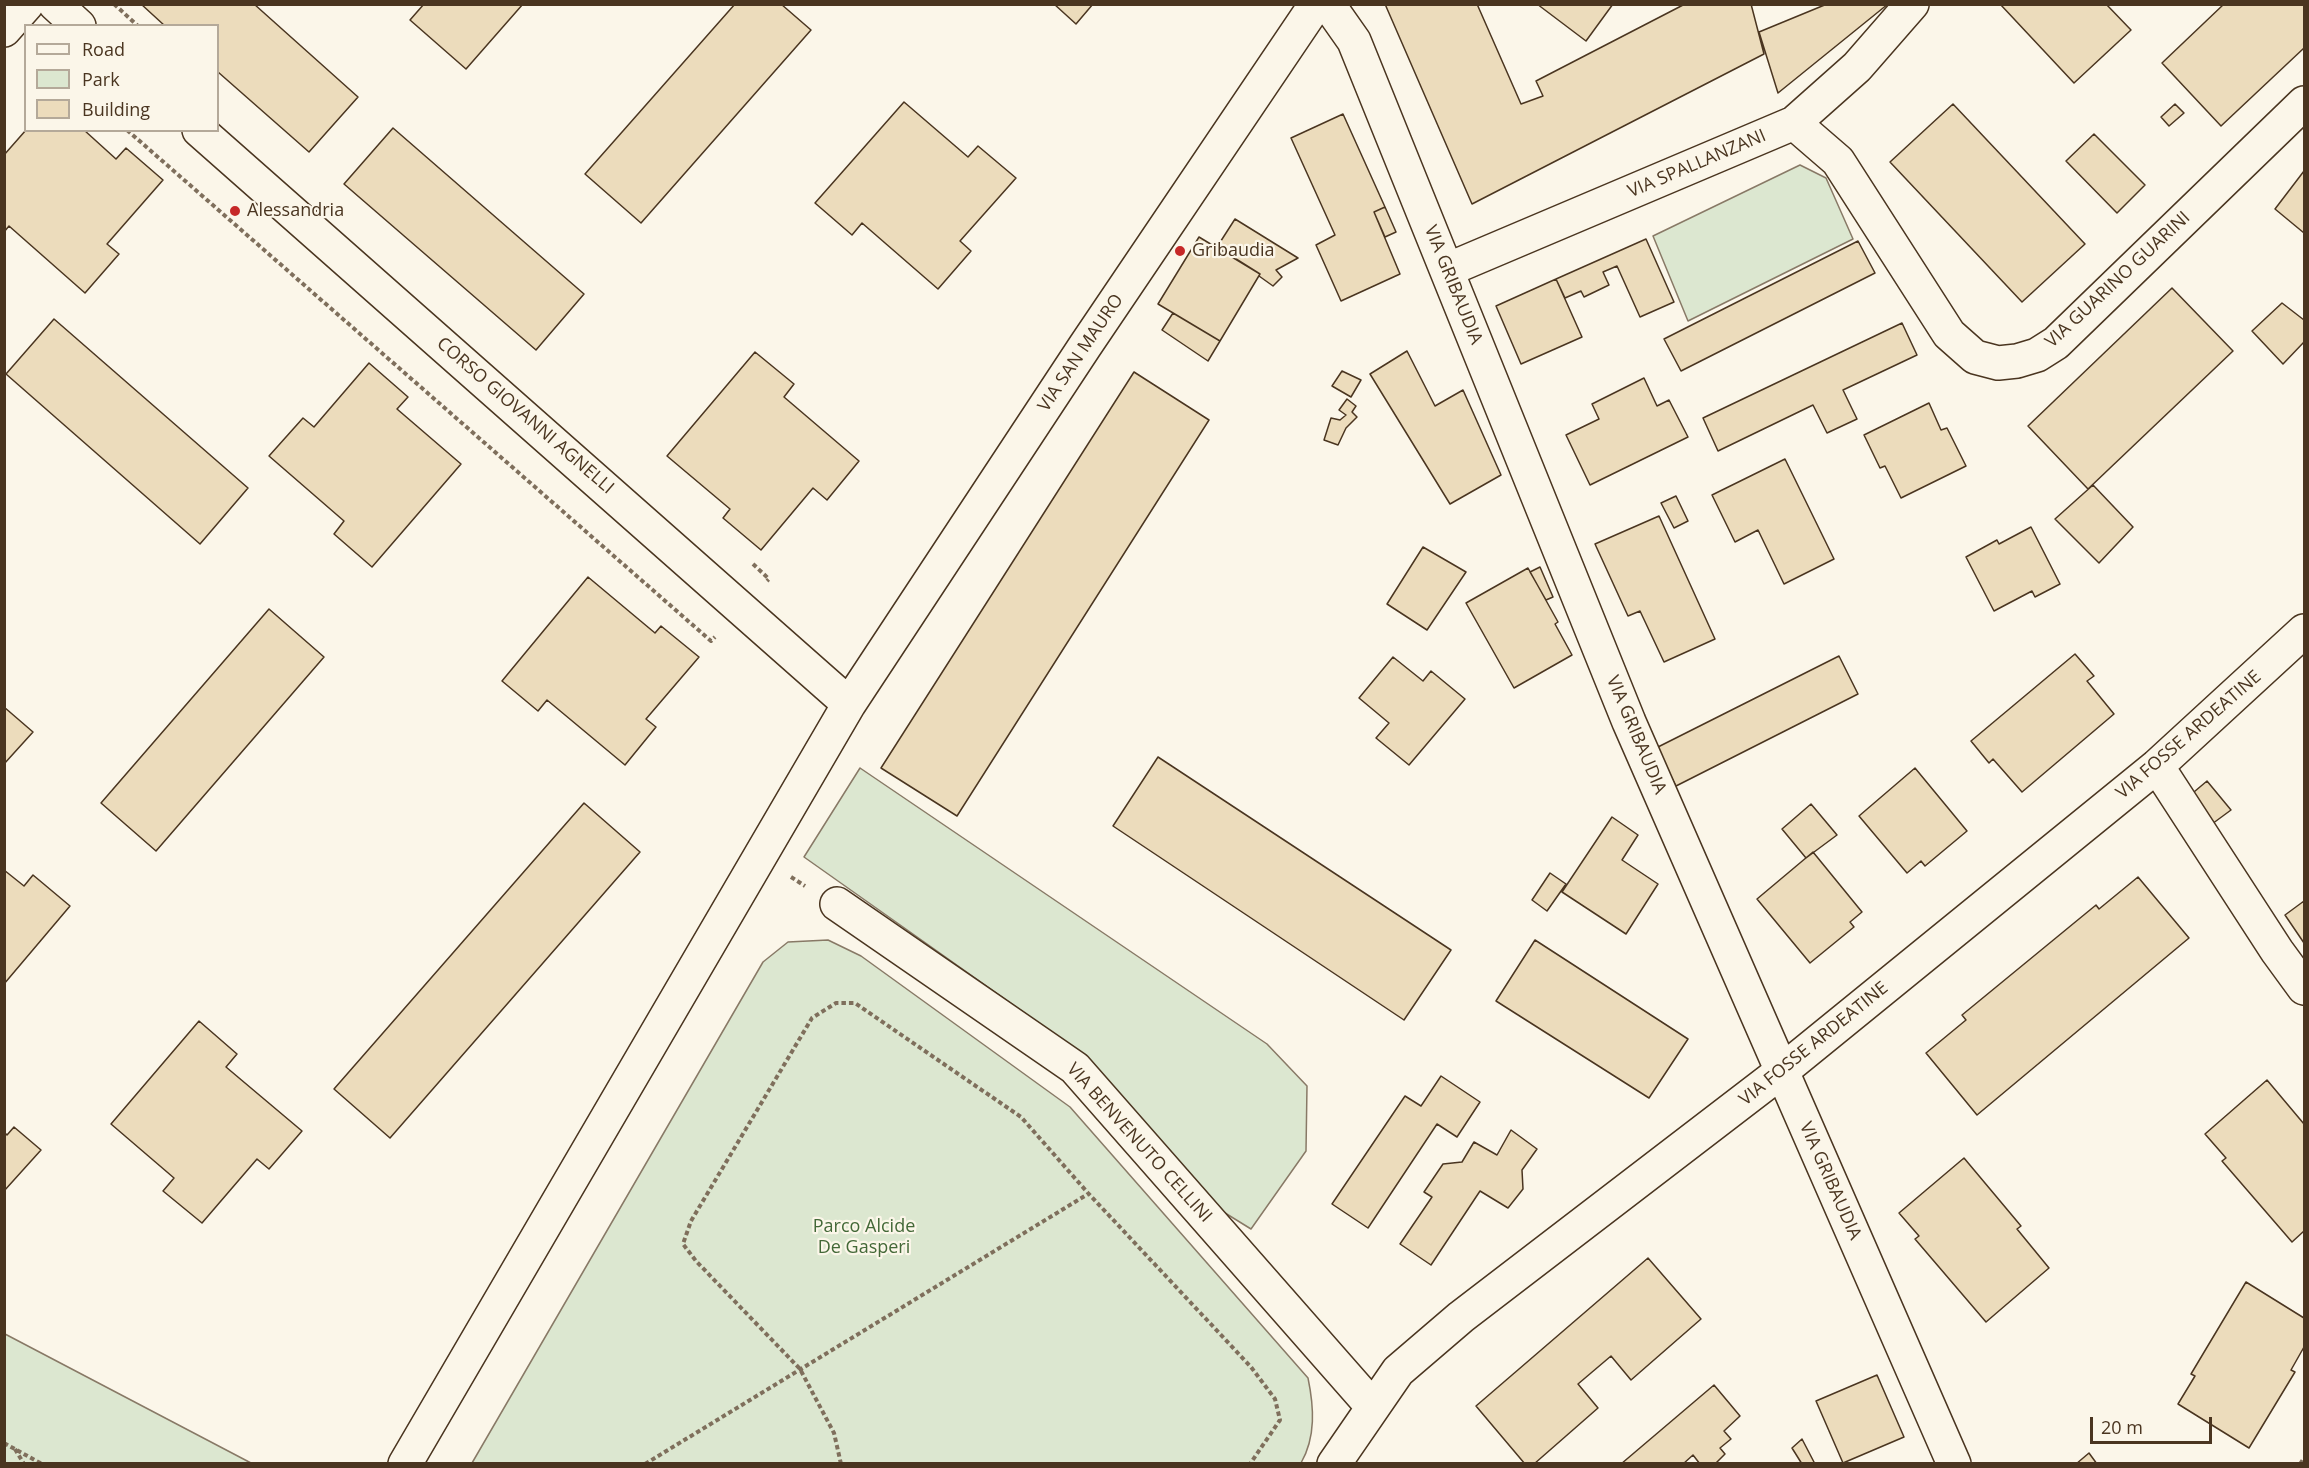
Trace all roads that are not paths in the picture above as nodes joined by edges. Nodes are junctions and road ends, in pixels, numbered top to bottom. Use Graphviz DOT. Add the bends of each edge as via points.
graph roads {
  1 [pos="27,4"];
  2 [pos="55,4"];
  3 [pos="1316,4"];
  4 [pos="1328,4"];
  5 [pos="1912,4"];
  6 [pos="77,24"];
  7 [pos="4,30"];
  8 [pos="2304,103"];
  9 [pos="1794,123"];
  10 [pos="201,132"];
  11 [pos="1447,270"];
  12 [pos="2304,631"];
  13 [pos="849,704"];
  14 [pos="2157,766"];
  15 [pos="837,904"];
  16 [pos="2304,988"];
  17 [pos="1782,1071"];
  18 [pos="1372,1406"];
  19 [pos="405,1464"];
  20 [pos="1334,1464"];
  21 [pos="1954,1464"];
  1 -- 7 [label="street"];
  2 -- 6 [label="street"];
  3 -- 13 [label="street, VIA SAN MAURO"];
  4 -- 11 [label="street, VIA GRIBAUDIA" via="1354,40"];
  5 -- 9 [label="street, VIA SPALLANZANI" via="1857,67"];
  8 -- 9 [label="street, VIA GUARINO GUARINI" via="2056,343 2017,361 1998,363 1975,357 1949,334 1838,161"];
  9 -- 11 [label="street, VIA SPALLANZANI"];
  10 -- 13 [label="street, CORSO GIOVANNI AGNELLI"];
  11 -- 17 [label="street, VIA GRIBAUDIA" via="1629,722"];
  12 -- 14 [label="street, VIA FOSSE ARDEATINE"];
  13 -- 19 [label="street, VIA SAN MAURO"];
  14 -- 16 [label="street"];
  14 -- 17 [label="street, VIA FOSSE ARDEATINE"];
  15 -- 18 [label="street, VIA BENVENUTO CELLINI" via="1075,1068"];
  17 -- 18 [label="street, VIA FOSSE ARDEATINE" via="1461,1317 1398,1371"];
  17 -- 21 [label="street, VIA GRIBAUDIA"];
  18 -- 20 [label="street, VIA FOSSE ARDEATINE"];
}
